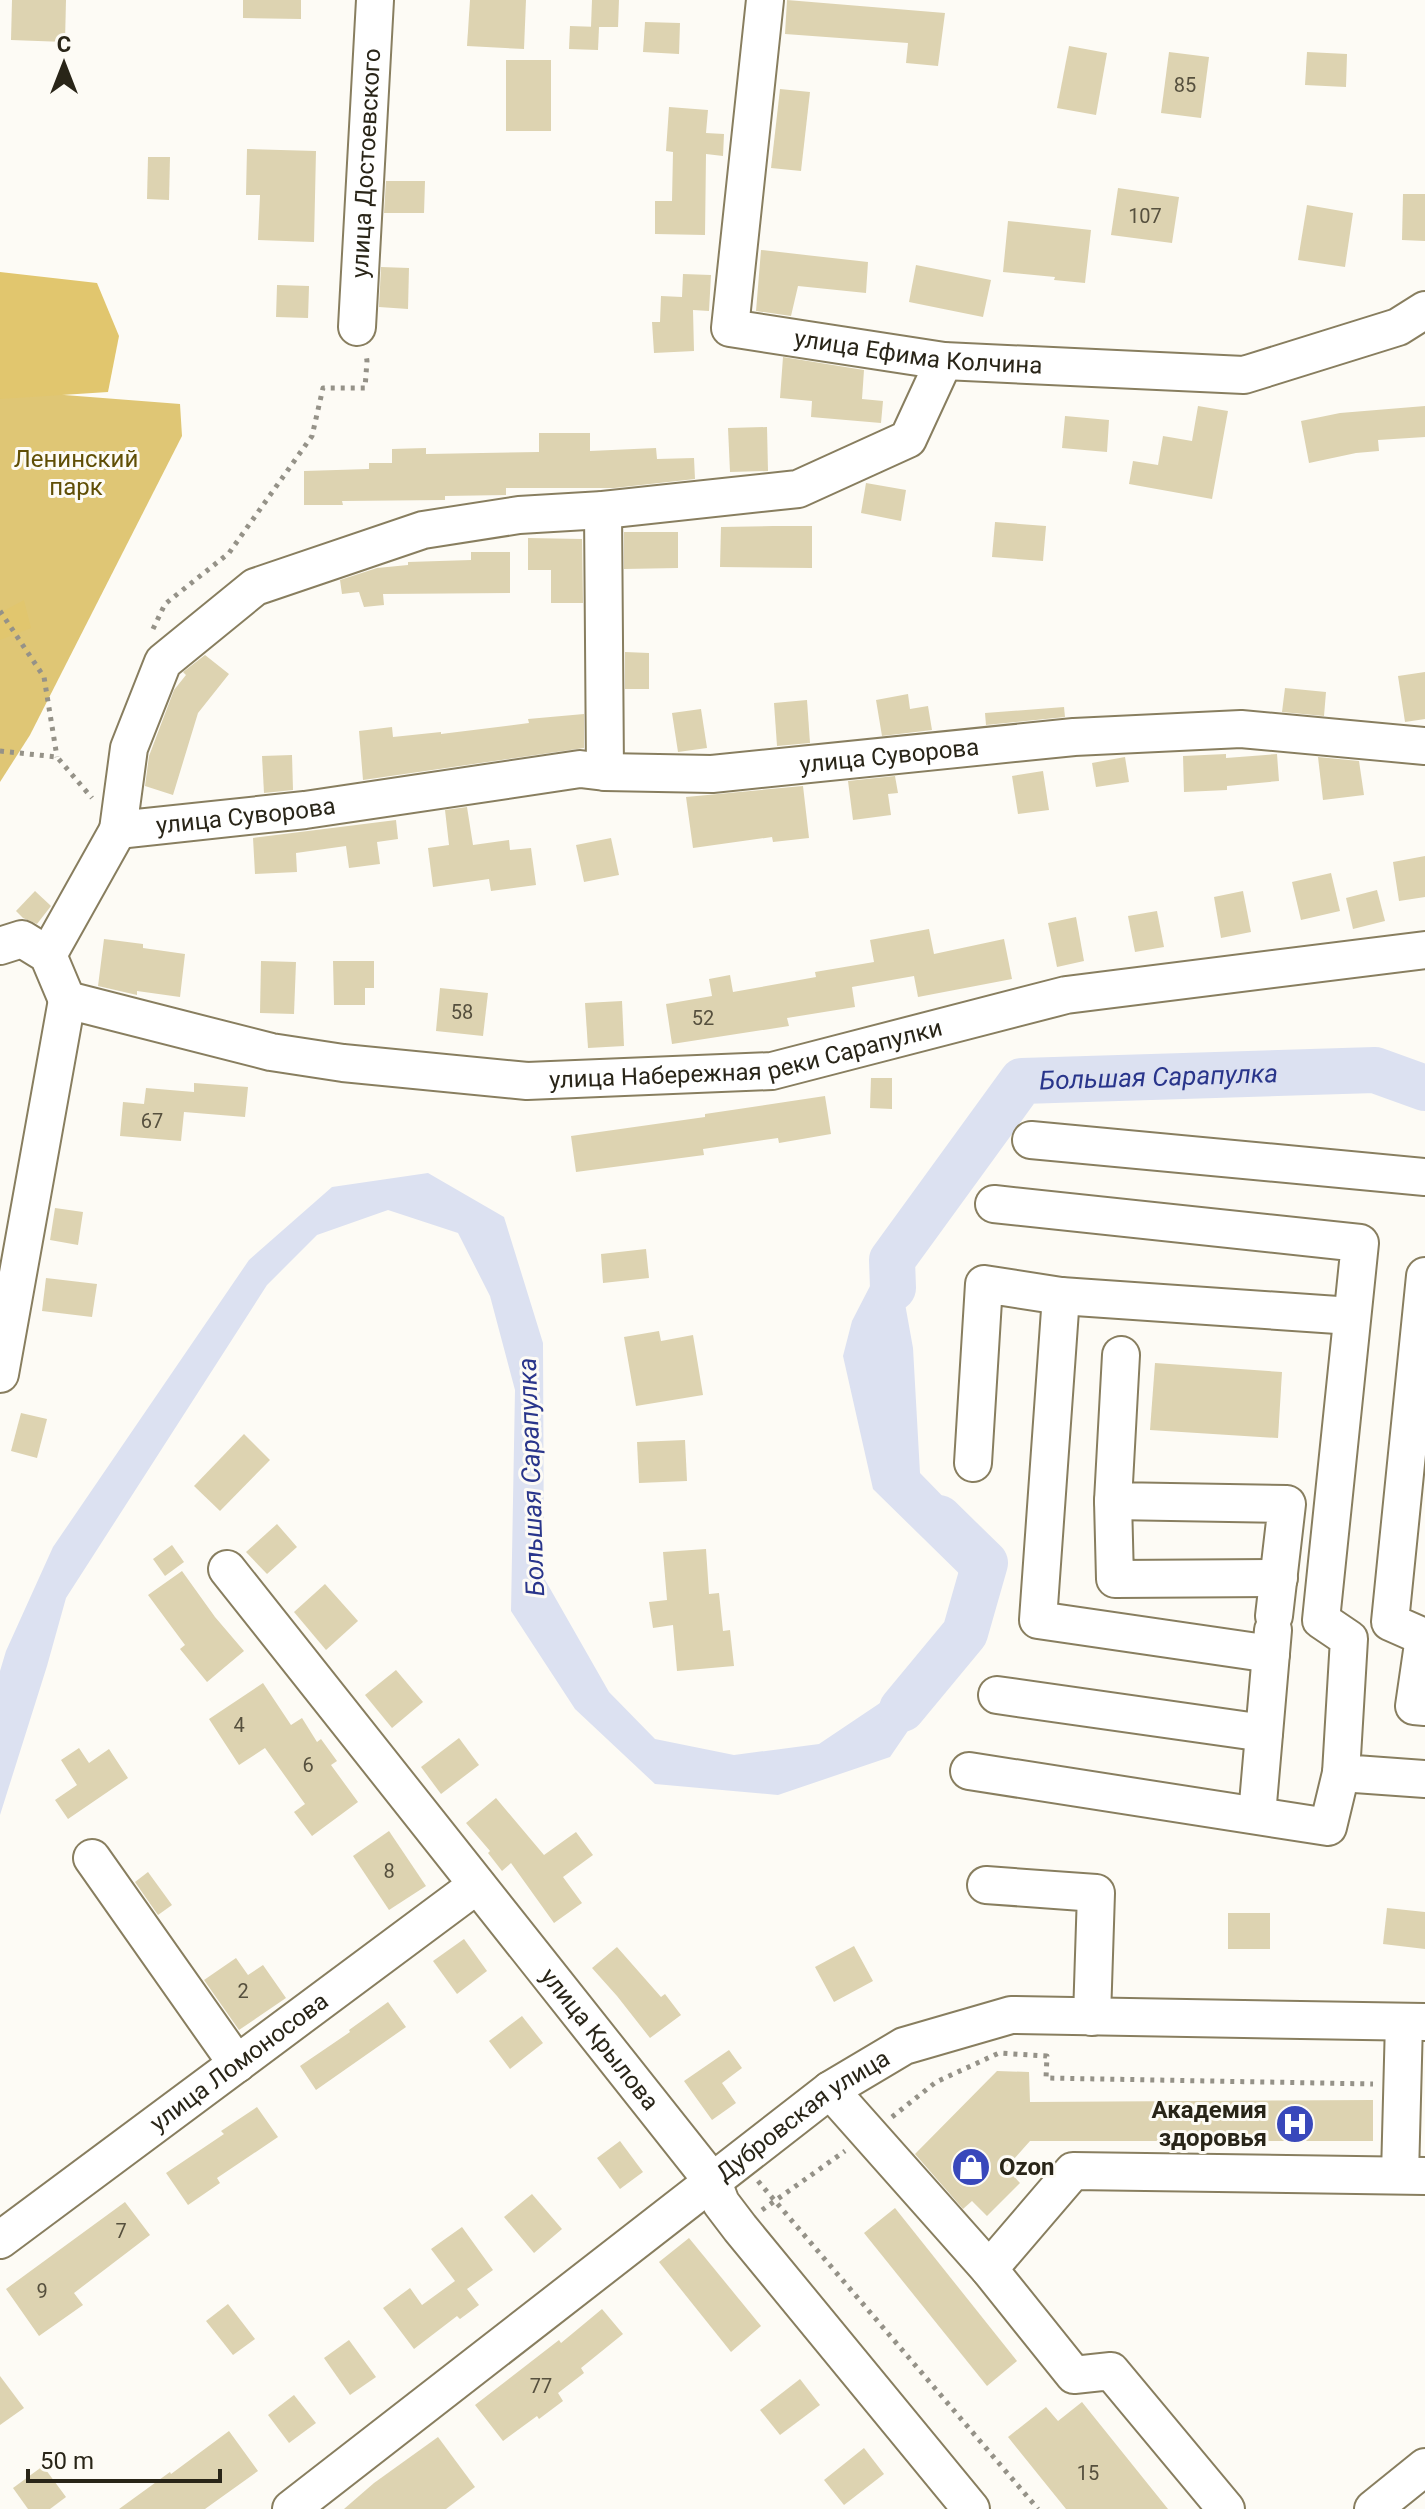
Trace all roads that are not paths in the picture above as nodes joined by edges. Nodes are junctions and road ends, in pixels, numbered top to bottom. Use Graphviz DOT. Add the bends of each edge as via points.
graph roads {
  1 [pos="375,0"];
  2 [pos="765,0"];
  3 [pos="1425,310"];
  4 [pos="357,327"];
  5 [pos="944,361"];
  6 [pos="603,510"];
  7 [pos="1425,746"];
  8 [pos="605,772"];
  9 [pos="118,830"];
  10 [pos="0,946"];
  11 [pos="1425,950"];
  12 [pos="48,955"];
  13 [pos="67,1000"];
  14 [pos="1031,1140"];
  15 [pos="1425,1177"];
  16 [pos="994,1204"];
  17 [pos="1425,1276"];
  18 [pos="1061,1296"];
  19 [pos="1352,1316"];
  20 [pos="1423,1320"];
  21 [pos="1121,1355"];
  22 [pos="0,1374"];
  23 [pos="1419,1399"];
  24 [pos="973,1463"];
  25 [pos="1415,1475"];
  26 [pos="1113,1501"];
  27 [pos="1411,1551"];
  28 [pos="227,1569"];
  29 [pos="1279,1578"];
  30 [pos="1274,1616"];
  31 [pos="1321,1620"];
  32 [pos="1424,1637"];
  33 [pos="1271,1654"];
  34 [pos="997,1695"];
  35 [pos="1425,1707"];
  36 [pos="1264,1733"];
  37 [pos="969,1771"];
  38 [pos="1341,1773"];
  39 [pos="1425,1779"];
  40 [pos="1257,1815"];
  41 [pos="92,1858"];
  42 [pos="477,1885"];
  43 [pos="986,1885"];
  44 [pos="1092,2017"];
  45 [pos="1414,2022"];
  46 [pos="237,2064"];
  47 [pos="830,2090"];
  48 [pos="1413,2176"];
  49 [pos="713,2182"];
  50 [pos="0,2240"];
  51 [pos="989,2269"];
  52 [pos="1425,2467"];
  53 [pos="952,2503"];
  54 [pos="291,2509"];
  55 [pos="1226,2509"];
  56 [pos="1373,2509"];
  1 -- 4 [label="street, улица Достоевского"];
  2 -- 5 [label="street, улица Ефима Колчина" via="730,328"];
  3 -- 5 [label="street, улица Ефима Колчина" via="1398,327 1244,375"];
  5 -- 6 [label="street, улица Суворова" via="908,439 798,489"];
  6 -- 8 [label="street"];
  6 -- 9 [label="street, улица Суворова" via="519,515 423,530 255,587 163,662 129,748"];
  7 -- 8 [label="street, улица Суворова" via="1241,729 1074,737 712,774"];
  8 -- 9 [label="street, улица Суворова" via="580,769 305,810"];
  9 -- 12 [label="street"];
  10 -- 12 [label="street" via="22,939"];
  11 -- 13 [label="street, улица Набережная реки Сарапулки" via="1066,995 772,1071 527,1081 271,1052"];
  12 -- 13 [label="street"];
  13 -- 22 [label="street"];
  14 -- 15 [label="street"];
  16 -- 19 [label="street" via="1360,1243"];
  17 -- 20 [label="street"];
  18 -- 19 [label="street"];
  18 -- 24 [label="street" via="984,1284"];
  18 -- 33 [label="street" via="1038,1620"];
  19 -- 31 [label="street"];
  20 -- 23 [label="street"];
  21 -- 26 [label="street"];
  23 -- 25 [label="street"];
  25 -- 27 [label="street"];
  26 -- 29 [label="street" via="1115,1579"];
  26 -- 29 [label="street" via="1287,1504"];
  27 -- 32 [label="street" via="1390,1622"];
  28 -- 42 [label="street, улица Крылова"];
  29 -- 30 [label="street"];
  30 -- 31 [label="street"];
  30 -- 33 [label="street"];
  31 -- 38 [label="street" via="1349,1639"];
  32 -- 35 [label="street" via="1414,1706"];
  33 -- 36 [label="street"];
  34 -- 36 [label="street"];
  36 -- 40 [label="street"];
  37 -- 40 [label="street"];
  38 -- 39 [label="street"];
  38 -- 40 [label="street" via="1328,1827"];
  41 -- 46 [label="street"];
  42 -- 46 [label="street, улица Ломоносова"];
  42 -- 49 [label="street, улица Крылова"];
  43 -- 44 [label="street" via="1096,1893"];
  44 -- 45 [label="street, Дубровская улица"];
  44 -- 47 [label="street, Дубровская улица" via="1011,2015 904,2046"];
  45 -- 48 [label="street" via="1402,2084"];
  46 -- 50 [label="street, улица Ломоносова"];
  47 -- 49 [label="street, Дубровская улица"];
  47 -- 51 [label="street"];
  48 -- 51 [label="street" via="1073,2171"];
  49 -- 53 [label="street, улица Крылова" via="721,2203"];
  49 -- 54 [label="street, Дубровская улица"];
  51 -- 55 [label="street" via="1074,2375 1111,2371"];
  52 -- 56 [label="street"];
}
